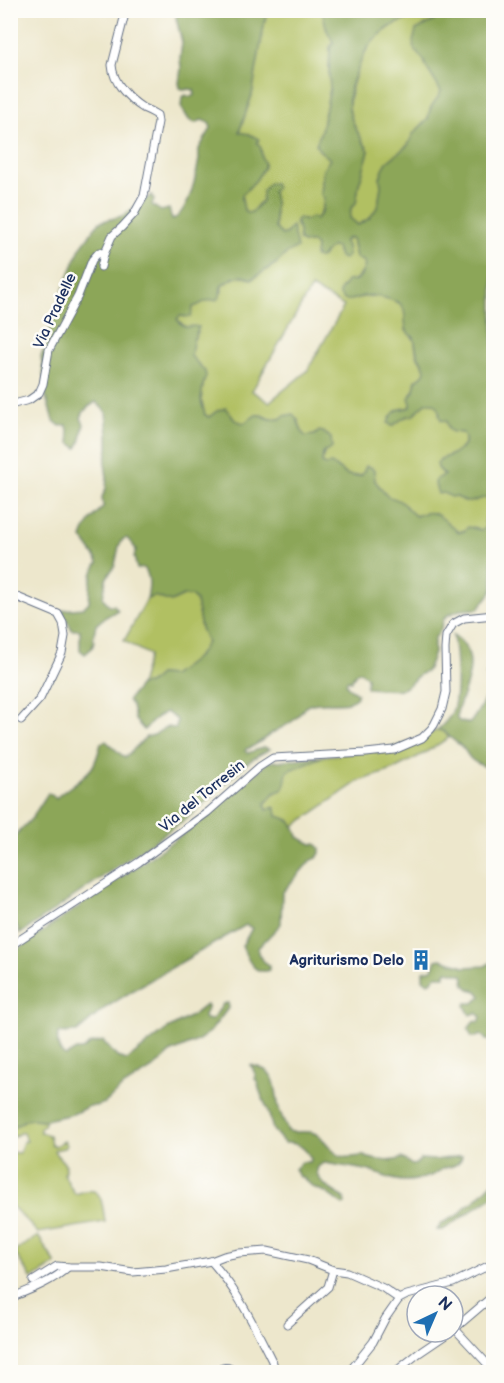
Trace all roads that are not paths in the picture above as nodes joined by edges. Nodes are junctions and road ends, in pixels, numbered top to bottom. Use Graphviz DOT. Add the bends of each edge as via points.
graph roads {
  1 [pos="126,10"];
  2 [pos="104,254"];
  3 [pos="101,267"];
  4 [pos="10,405"];
  5 [pos="10,594"];
  6 [pos="494,615"];
  7 [pos="21,720"];
  8 [pos="10,946"];
  9 [pos="211,1261"];
  10 [pos="494,1263"];
  11 [pos="68,1267"];
  12 [pos="333,1270"];
  13 [pos="33,1281"];
  14 [pos="494,1295"];
  15 [pos="10,1298"];
  16 [pos="399,1299"];
  17 [pos="465,1320"];
  18 [pos="287,1324"];
  19 [pos="465,1342"];
  20 [pos="432,1344"];
  21 [pos="494,1371"];
  22 [pos="213,1372"];
  23 [pos="235,1372"];
  24 [pos="275,1372"];
  25 [pos="349,1372"];
  26 [pos="395,1372"];
  1 -- 2 [label="street, Via Pradelle" via="112,72 130,98 157,115 158,122 144,196 135,214 112,236"];
  2 -- 3 [label="street, Via Pradelle"];
  2 -- 4 [label="street, Via Pradelle" via="99,252 92,260 49,350 39,393"];
  5 -- 7 [label="street" via="58,614 65,636 62,653 40,699"];
  6 -- 8 [label="street, Via del Torresin" via="464,618 453,624 446,636 446,692 442,709 422,738 394,750 273,759 139,862"];
  9 -- 11 [label="street" via="133,1272"];
  9 -- 12 [label="street" via="267,1251"];
  9 -- 24 [label="street" via="240,1298"];
  10 -- 16 [label="street" via="453,1283"];
  11 -- 13 [label="street" via="57,1266"];
  11 -- 15 [label="street" via="60,1275"];
  12 -- 16 [label="street" via="365,1279"];
  12 -- 18 [label="street" via="328,1287"];
  14 -- 17 [label="street"];
  16 -- 25 [label="street"];
  19 -- 21 [label="street"];
  20 -- 26 [label="street"];
  22 -- 23 [label="street" via="224,1367"];
}
